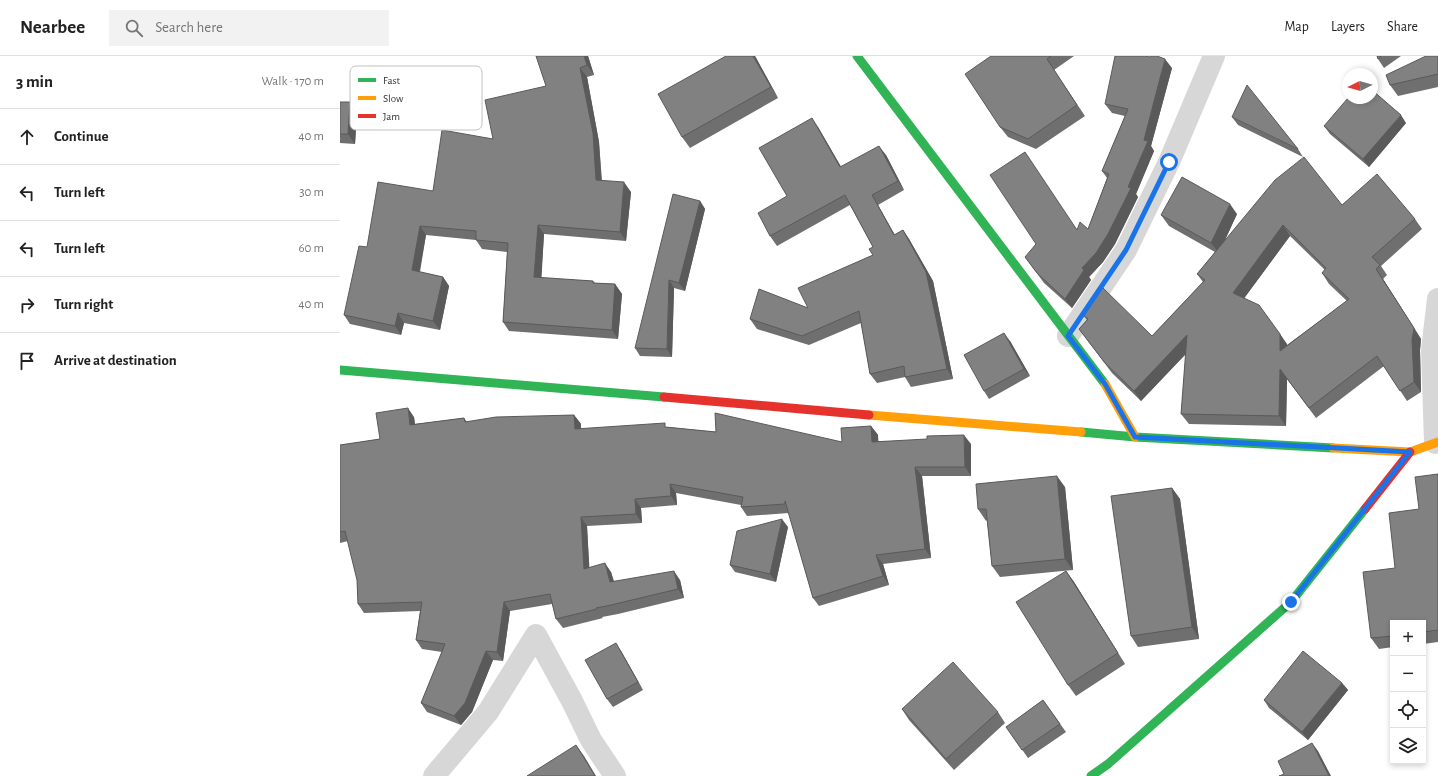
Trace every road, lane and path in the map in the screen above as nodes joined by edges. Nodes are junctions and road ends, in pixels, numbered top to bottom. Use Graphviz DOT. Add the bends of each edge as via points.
graph roads {
  1 [pos="857,56"];
  2 [pos="1214,56"];
  3 [pos="1438,299"];
  4 [pos="1068,336"];
  5 [pos="340,370"];
  6 [pos="1135,437"];
  7 [pos="1436,443"];
  8 [pos="1410,452"];
  9 [pos="1104,772"];
  10 [pos="434,776"];
  11 [pos="615,776"];
  1 -- 4 [label="street"];
  2 -- 4 [label="street" via="1169,162 1126,250"];
  3 -- 7 [label="street" via="1432,350"];
  4 -- 6 [label="street" via="1105,384"];
  5 -- 6 [label="street"];
  6 -- 8 [label="street"];
  7 -- 8 [label="street"];
  8 -- 9 [label="street" via="1291,602"];
  10 -- 11 [label="street" via="488,712 536,635 591,740"];
}
